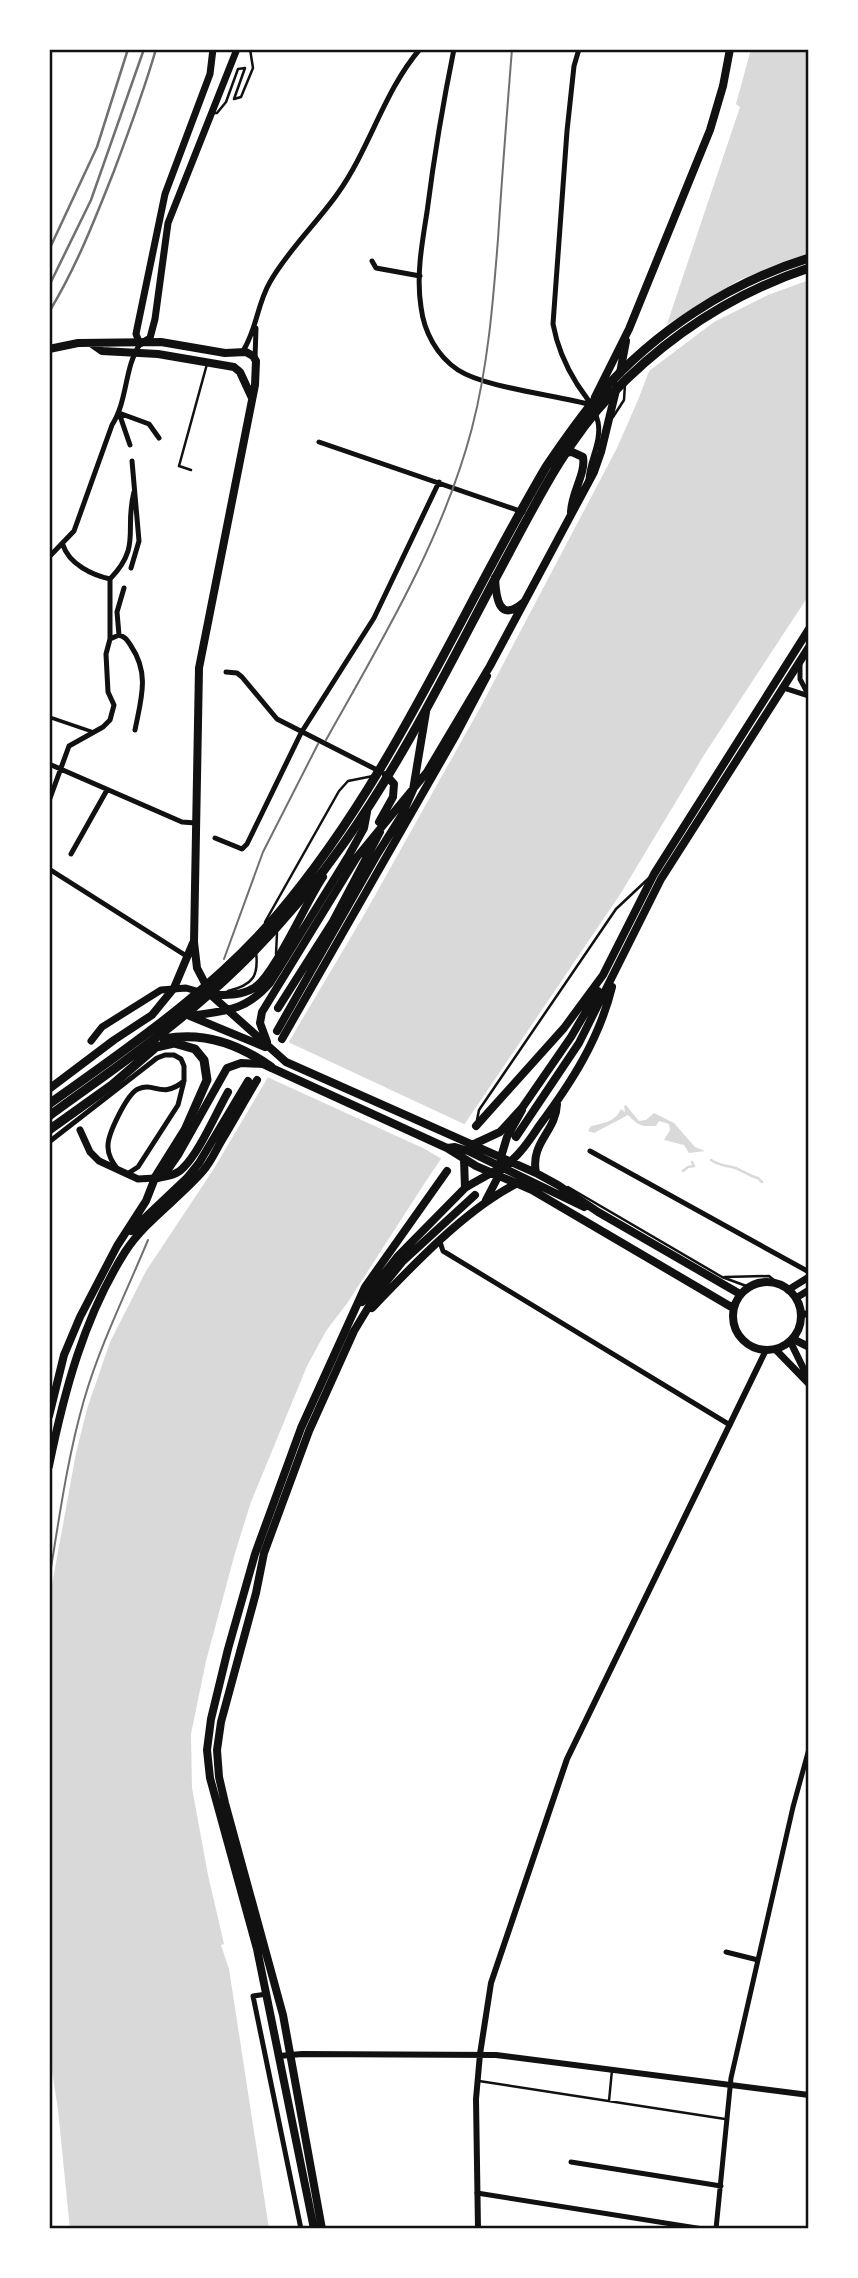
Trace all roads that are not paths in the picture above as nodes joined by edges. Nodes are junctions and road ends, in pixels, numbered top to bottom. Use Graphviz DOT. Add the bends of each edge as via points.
graph roads {
  1 [pos="213,49"];
  2 [pos="237,49"];
  3 [pos="250,49"];
  4 [pos="420,49"];
  5 [pos="454,49"];
  6 [pos="731,49"];
  7 [pos="577,50"];
  8 [pos="213,113"];
  9 [pos="809,258"];
  10 [pos="372,261"];
  11 [pos="809,268"];
  12 [pos="420,276"];
  13 [pos="144,293"];
  14 [pos="159,296"];
  15 [pos="256,325"];
  16 [pos="629,328"];
  17 [pos="92,344"];
  18 [pos="139,344"];
  19 [pos="49,349"];
  20 [pos="240,352"];
  21 [pos="134,353"];
  22 [pos="255,358"];
  23 [pos="208,361"];
  24 [pos="237,370"];
  25 [pos="254,370"];
  26 [pos="252,398"];
  27 [pos="592,405"];
  28 [pos="119,413"];
  29 [pos="159,438"];
  30 [pos="319,442"];
  31 [pos="131,445"];
  32 [pos="564,453"];
  33 [pos="132,461"];
  34 [pos="191,470"];
  35 [pos="439,482"];
  36 [pos="587,483"];
  37 [pos="134,492"];
  38 [pos="529,515"];
  39 [pos="571,516"];
  40 [pos="63,545"];
  41 [pos="50,553"];
  42 [pos="131,568"];
  43 [pos="495,575"];
  44 [pos="110,579"];
  45 [pos="124,588"];
  46 [pos="527,599"];
  47 [pos="809,629"];
  48 [pos="119,635"];
  49 [pos="110,639"];
  50 [pos="809,647"];
  51 [pos="800,661"];
  52 [pos="490,666"];
  53 [pos="226,672"];
  54 [pos="784,688"];
  55 [pos="429,696"];
  56 [pos="809,696"];
  57 [pos="49,717"];
  58 [pos="135,730"];
  59 [pos="93,732"];
  60 [pos="301,733"];
  61 [pos="49,764"];
  62 [pos="59,769"];
  63 [pos="386,775"];
  64 [pos="107,790"];
  65 [pos="413,790"];
  66 [pos="49,799"];
  67 [pos="402,800"];
  68 [pos="367,812"];
  69 [pos="196,823"];
  70 [pos="215,838"];
  71 [pos="367,842"];
  72 [pos="71,854"];
  73 [pos="62,868"];
  74 [pos="49,869"];
  75 [pos="654,874"];
  76 [pos="58,875"];
  77 [pos="281,920"];
  78 [pos="194,942"];
  79 [pos="188,957"];
  80 [pos="276,958"];
  81 [pos="615,974"];
  82 [pos="603,975"];
  83 [pos="174,988"];
  84 [pos="211,995"];
  85 [pos="278,1008"];
  86 [pos="226,1010"];
  87 [pos="152,1015"];
  88 [pos="190,1016"];
  89 [pos="91,1041"];
  90 [pos="270,1048"];
  91 [pos="271,1068"];
  92 [pos="184,1081"];
  93 [pos="49,1089"];
  94 [pos="228,1092"];
  95 [pos="557,1102"];
  96 [pos="49,1104"];
  97 [pos="522,1108"];
  98 [pos="76,1110"];
  99 [pos="49,1116"];
  100 [pos="476,1126"];
  101 [pos="49,1130"];
  102 [pos="80,1130"];
  103 [pos="516,1137"];
  104 [pos="49,1142"];
  105 [pos="472,1145"];
  106 [pos="447,1148"];
  107 [pos="590,1151"];
  108 [pos="464,1159"];
  109 [pos="511,1161"];
  110 [pos="498,1167"];
  111 [pos="118,1170"];
  112 [pos="447,1171"];
  113 [pos="536,1173"];
  114 [pos="127,1174"];
  115 [pos="155,1178"];
  116 [pos="475,1181"];
  117 [pos="518,1183"];
  118 [pos="558,1185"];
  119 [pos="465,1188"];
  120 [pos="475,1195"];
  121 [pos="488,1197"];
  122 [pos="598,1212"];
  123 [pos="440,1242"];
  124 [pos="117,1246"];
  125 [pos="809,1275"];
  126 [pos="722,1277"];
  127 [pos="749,1287"];
  128 [pos="784,1288"];
  129 [pos="809,1290"];
  130 [pos="740,1294"];
  131 [pos="796,1298"];
  132 [pos="733,1308"];
  133 [pos="805,1314"];
  134 [pos="348,1322"];
  135 [pos="359,1322"];
  136 [pos="800,1326"];
  137 [pos="809,1331"];
  138 [pos="791,1340"];
  139 [pos="809,1346"];
  140 [pos="775,1349"];
  141 [pos="766,1350"];
  142 [pos="809,1383"];
  143 [pos="49,1416"];
  144 [pos="730,1424"];
  145 [pos="49,1466"];
  146 [pos="237,1664"];
  147 [pos="224,1667"];
  148 [pos="234,1676"];
  149 [pos="809,1749"];
  150 [pos="726,1952"];
  151 [pos="758,1960"];
  152 [pos="251,1986"];
  153 [pos="267,1994"];
  154 [pos="253,1996"];
  155 [pos="480,2054"];
  156 [pos="290,2055"];
  157 [pos="279,2056"];
  158 [pos="612,2070"];
  159 [pos="477,2080"];
  160 [pos="731,2085"];
  161 [pos="809,2095"];
  162 [pos="609,2101"];
  163 [pos="728,2120"];
  164 [pos="571,2162"];
  165 [pos="722,2186"];
  166 [pos="477,2193"];
  167 [pos="301,2229"];
  168 [pos="314,2229"];
  169 [pos="322,2229"];
  170 [pos="478,2229"];
  171 [pos="703,2229"];
  172 [pos="716,2229"];
  1 -- 13 [label="main road" via="210,74 165,194"];
  2 -- 8 [label="main road"];
  3 -- 8 [label="lane" via="253,68 241,97 234,99 245,68 239,69 226,102"];
  4 -- 15 [label="street" via="339,192 270,281"];
  5 -- 12 [label="street" via="433,164"];
  6 -- 16 [label="main road" via="710,131"];
  7 -- 27 [label="street" via="553,324 566,365"];
  8 -- 14 [label="main road" via="168,223"];
  9 -- 96 [label="highway" via="741,285 690,315 602,391 546,467 392,750 328,850 276,916 211,980 169,1017"];
  10 -- 12 [label="street" via="376,268"];
  11 -- 99 [label="highway" via="746,293 695,322 608,397 541,494 373,799 300,902 194,1007"];
  12 -- 27 [label="street" via="421,307 430,338 458,370"];
  13 -- 14 [label="street"];
  13 -- 18 [label="main road" via="136,334"];
  14 -- 18 [label="main road" via="150,338"];
  15 -- 20 [label="street"];
  15 -- 22 [label="street"];
  16 -- 27 [label="main road"];
  16 -- 36 [label="main road" via="601,452"];
  17 -- 18 [label="main road"];
  17 -- 19 [label="main road"];
  17 -- 21 [label="main road" via="102,351"];
  18 -- 20 [label="main road" via="161,342"];
  18 -- 21 [label="street"];
  20 -- 22 [label="main road"];
  20 -- 24 [label="main road" via="233,358"];
  21 -- 23 [label="main road"];
  21 -- 28 [label="street"];
  22 -- 25 [label="main road"];
  23 -- 24 [label="main road"];
  23 -- 34 [label="lane" via="180,466"];
  24 -- 25 [label="main road"];
  24 -- 26 [label="main road"];
  25 -- 26 [label="main road"];
  26 -- 69 [label="main road" via="199,668"];
  27 -- 32 [label="main road"];
  27 -- 36 [label="street" via="599,434"];
  28 -- 29 [label="street" via="149,424"];
  28 -- 31 [label="street"];
  28 -- 40 [label="street" via="74,531"];
  30 -- 35 [label="street"];
  32 -- 38 [label="main road"];
  32 -- 39 [label="main road" via="579,454 584,463 571,500"];
  33 -- 37 [label="street"];
  35 -- 38 [label="street"];
  35 -- 60 [label="street" via="374,618"];
  36 -- 39 [label="main road"];
  37 -- 42 [label="street" via="139,541"];
  37 -- 44 [label="street" via="130,546 123,565"];
  38 -- 43 [label="main road"];
  39 -- 46 [label="main road"];
  40 -- 41 [label="street"];
  40 -- 44 [label="street" via="84,569"];
  43 -- 46 [label="main road" via="501,608 513,609"];
  43 -- 55 [label="main road"];
  44 -- 49 [label="street"];
  45 -- 48 [label="street" via="117,612"];
  46 -- 52 [label="main road"];
  47 -- 75 [label="main road"];
  48 -- 49 [label="street"];
  48 -- 58 [label="street" via="140,660 142,695"];
  49 -- 59 [label="street" via="108,692 114,707 107,723"];
  50 -- 51 [label="main road"];
  51 -- 54 [label="main road"];
  51 -- 56 [label="street" via="800,679"];
  52 -- 65 [label="main road"];
  52 -- 65 [label="main road" via="449,747 279,1035"];
  53 -- 60 [label="street" via="242,677 277,719"];
  54 -- 56 [label="street"];
  54 -- 81 [label="main road" via="661,879"];
  55 -- 63 [label="main road"];
  55 -- 65 [label="main road"];
  57 -- 59 [label="street"];
  59 -- 62 [label="street" via="69,746"];
  60 -- 63 [label="street"];
  60 -- 70 [label="street" via="244,847"];
  61 -- 62 [label="street"];
  62 -- 64 [label="street"];
  62 -- 66 [label="street"];
  63 -- 68 [label="main road"];
  63 -- 71 [label="main road" via="394,784 393,797"];
  63 -- 84 [label="lane" via="348,781 339,790 262,928 256,946 256,976 241,987"];
  64 -- 69 [label="street" via="185,823"];
  64 -- 72 [label="street"];
  65 -- 67 [label="main road"];
  67 -- 71 [label="main road"];
  67 -- 85 [label="main road"];
  68 -- 80 [label="main road"];
  68 -- 86 [label="main road" via="349,855 270,983 250,1003"];
  69 -- 78 [label="main road"];
  71 -- 90 [label="main road" via="262,1012 261,1027"];
  73 -- 76 [label="street"];
  74 -- 76 [label="street"];
  75 -- 82 [label="main road"];
  75 -- 100 [label="lane" via="615,909 480,1110"];
  76 -- 79 [label="street"];
  77 -- 80 [label="lane"];
  78 -- 79 [label="main road"];
  78 -- 84 [label="main road" via="198,971"];
  79 -- 83 [label="main road"];
  80 -- 84 [label="main road" via="257,986 233,995"];
  81 -- 95 [label="main road" via="590,1049"];
  81 -- 103 [label="main road" via="579,1043"];
  82 -- 97 [label="main road" via="584,1016"];
  82 -- 100 [label="main road" via="570,1021"];
  83 -- 84 [label="main road"];
  83 -- 87 [label="main road"];
  83 -- 89 [label="main road" via="161,990 102,1027"];
  84 -- 86 [label="main road"];
  86 -- 88 [label="main road"];
  86 -- 90 [label="main road"];
  87 -- 88 [label="main road"];
  87 -- 93 [label="main road"];
  88 -- 90 [label="main road"];
  90 -- 105 [label="main road" via="286,1062"];
  91 -- 98 [label="highway" via="235,1046 191,1035 143,1049"];
  91 -- 106 [label="main road"];
  91 -- 115 [label="main road" via="251,1062 227,1068 178,1155"];
  92 -- 104 [label="street" via="181,1059 174,1055 158,1058"];
  92 -- 111 [label="street" via="172,1090 145,1086 132,1093 108,1140 107,1150"];
  92 -- 114 [label="street" via="178,1105 138,1167"];
  94 -- 115 [label="main road" via="182,1170"];
  95 -- 109 [label="main road"];
  95 -- 113 [label="main road" via="554,1118 534,1155"];
  97 -- 105 [label="main road" via="505,1129"];
  97 -- 110 [label="main road"];
  98 -- 101 [label="highway"];
  98 -- 115 [label="highway" via="156,1047 174,1043 195,1049 204,1060 207,1080 185,1130"];
  102 -- 111 [label="main road" via="90,1152"];
  105 -- 110 [label="main road"];
  106 -- 108 [label="main road"];
  106 -- 110 [label="main road" via="458,1147"];
  107 -- 125 [label="street"];
  108 -- 110 [label="main road"];
  108 -- 119 [label="main road"];
  109 -- 110 [label="main road"];
  109 -- 113 [label="main road"];
  110 -- 116 [label="main road"];
  110 -- 117 [label="main road"];
  110 -- 121 [label="main road"];
  110 -- 122 [label="main road"];
  111 -- 114 [label="main road"];
  112 -- 134 [label="main road" via="365,1287"];
  113 -- 118 [label="main road"];
  114 -- 115 [label="main road"];
  115 -- 124 [label="main road"];
  116 -- 119 [label="main road"];
  116 -- 121 [label="main road" via="484,1183"];
  117 -- 121 [label="main road"];
  117 -- 132 [label="main road"];
  118 -- 122 [label="main road"];
  118 -- 126 [label="lane"];
  119 -- 134 [label="main road" via="398,1256"];
  120 -- 135 [label="main road" via="403,1261"];
  121 -- 123 [label="main road"];
  122 -- 130 [label="main road"];
  123 -- 135 [label="main road"];
  123 -- 144 [label="street" via="443,1251"];
  124 -- 143 [label="main road" via="64,1355"];
  124 -- 145 [label="main road" via="187,1178 252,1080 206,1168 126,1251 75,1359"];
  125 -- 128 [label="main road"];
  126 -- 127 [label="lane"];
  126 -- 128 [label="lane" via="769,1276"];
  127 -- 128 [label="main road" via="761,1282"];
  127 -- 130 [label="main road"];
  128 -- 131 [label="main road"];
  129 -- 131 [label="main road"];
  130 -- 132 [label="main road"];
  131 -- 133 [label="main road"];
  132 -- 141 [label="main road" via="737,1333 754,1348"];
  133 -- 136 [label="main road"];
  134 -- 147 [label="main road" via="301,1428 255,1554"];
  135 -- 146 [label="main road" via="309,1431 268,1541"];
  136 -- 137 [label="main road"];
  136 -- 138 [label="main road"];
  138 -- 139 [label="main road"];
  138 -- 140 [label="main road"];
  138 -- 142 [label="main road"];
  140 -- 141 [label="main road"];
  140 -- 142 [label="main road"];
  141 -- 144 [label="street"];
  144 -- 155 [label="street" via="567,1759 491,1983"];
  146 -- 147 [label="main road"];
  146 -- 148 [label="main road"];
  147 -- 148 [label="main road"];
  147 -- 153 [label="main road" via="211,1719 210,1778"];
  148 -- 156 [label="main road" via="217,1750 219,1777"];
  149 -- 151 [label="street"];
  150 -- 151 [label="street"];
  151 -- 160 [label="street"];
  152 -- 154 [label="street"];
  153 -- 154 [label="street"];
  153 -- 157 [label="main road"];
  154 -- 167 [label="street"];
  155 -- 156 [label="street"];
  155 -- 158 [label="street"];
  155 -- 159 [label="street"];
  156 -- 157 [label="street"];
  156 -- 169 [label="main road"];
  157 -- 168 [label="main road"];
  158 -- 160 [label="street"];
  158 -- 162 [label="lane"];
  159 -- 162 [label="lane"];
  159 -- 166 [label="street"];
  160 -- 161 [label="street"];
  160 -- 163 [label="street"];
  162 -- 163 [label="lane"];
  163 -- 165 [label="street"];
  164 -- 165 [label="street"];
  165 -- 172 [label="street"];
  166 -- 170 [label="street"];
  166 -- 171 [label="street"];
}
